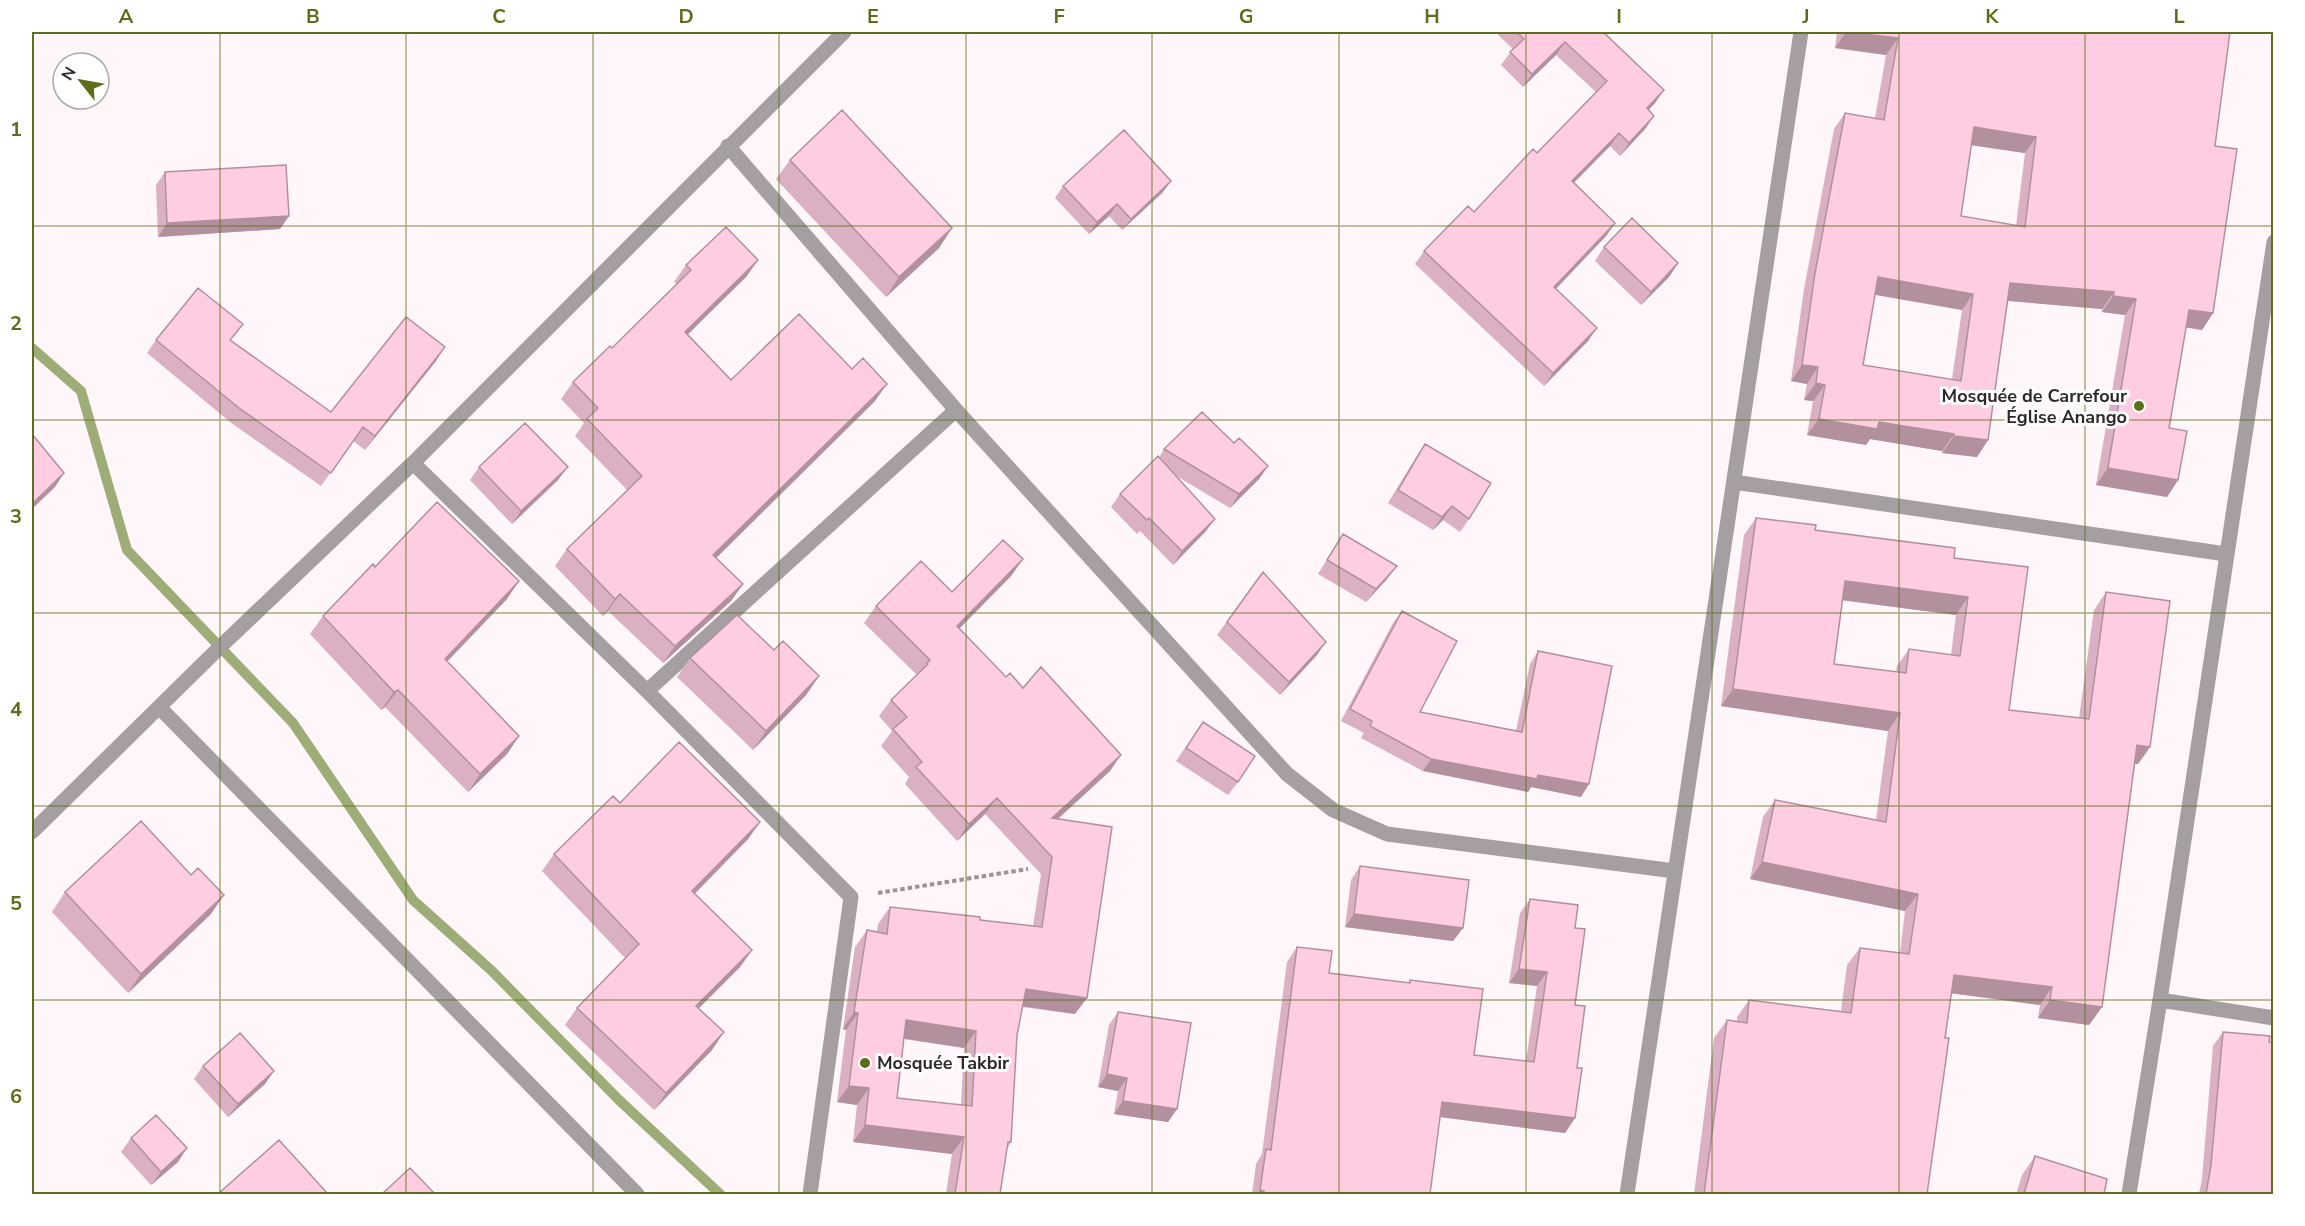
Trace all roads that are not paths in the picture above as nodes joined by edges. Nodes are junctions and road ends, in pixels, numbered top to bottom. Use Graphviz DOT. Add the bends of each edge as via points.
graph roads {
  1 [pos="844,32"];
  2 [pos="1801,32"];
  3 [pos="728,146"];
  4 [pos="2274,242"];
  5 [pos="956,410"];
  6 [pos="413,463"];
  7 [pos="1734,482"];
  8 [pos="2226,554"];
  9 [pos="647,691"];
  10 [pos="159,706"];
  11 [pos="32,832"];
  12 [pos="1676,871"];
  13 [pos="2160,1000"];
  14 [pos="2274,1018"];
  15 [pos="637,1194"];
  16 [pos="810,1194"];
  17 [pos="1627,1194"];
  18 [pos="2129,1194"];
  1 -- 3 [label="street"];
  2 -- 7 [label="street"];
  3 -- 5 [label="street"];
  3 -- 6 [label="street"];
  4 -- 8 [label="street"];
  5 -- 9 [label="street"];
  5 -- 12 [label="street" via="1287,774 1333,810 1387,834"];
  6 -- 9 [label="street"];
  6 -- 10 [label="street"];
  7 -- 8 [label="street"];
  7 -- 12 [label="street"];
  8 -- 13 [label="street"];
  9 -- 16 [label="street" via="850,897"];
  10 -- 11 [label="street"];
  10 -- 15 [label="street"];
  12 -- 17 [label="street"];
  13 -- 14 [label="street"];
  13 -- 18 [label="street"];
}
